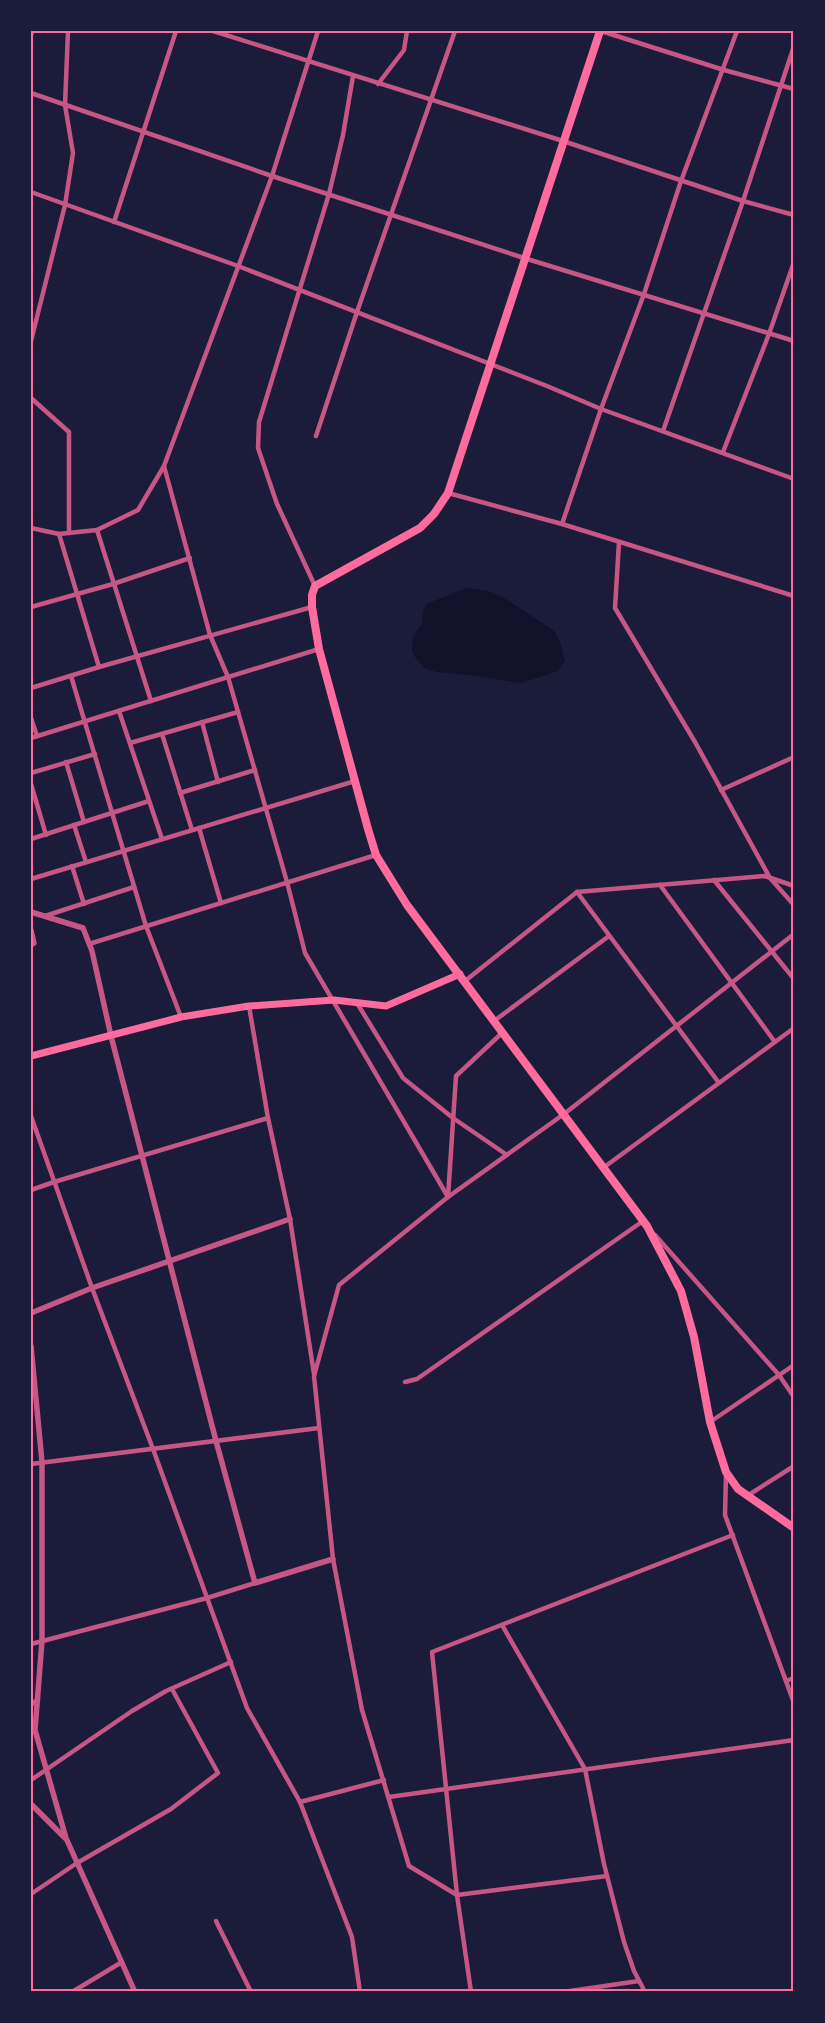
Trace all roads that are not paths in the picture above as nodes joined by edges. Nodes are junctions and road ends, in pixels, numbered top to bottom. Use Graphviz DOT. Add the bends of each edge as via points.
graph roads {
  1 [pos="32,31"];
  2 [pos="68,31"];
  3 [pos="176,31"];
  4 [pos="213,31"];
  5 [pos="318,31"];
  6 [pos="407,31"];
  7 [pos="455,31"];
  8 [pos="601,31"];
  9 [pos="737,31"];
  10 [pos="31,35"];
  11 [pos="794,46"];
  12 [pos="308,62"];
  13 [pos="724,70"];
  14 [pos="353,76"];
  15 [pos="378,84"];
  16 [pos="781,85"];
  17 [pos="794,89"];
  18 [pos="31,93"];
  19 [pos="432,100"];
  20 [pos="65,105"];
  21 [pos="144,132"];
  22 [pos="563,141"];
  23 [pos="272,176"];
  24 [pos="681,180"];
  25 [pos="31,192"];
  26 [pos="329,194"];
  27 [pos="743,201"];
  28 [pos="65,205"];
  29 [pos="392,214"];
  30 [pos="794,215"];
  31 [pos="114,222"];
  32 [pos="524,258"];
  33 [pos="794,262"];
  34 [pos="238,266"];
  35 [pos="300,290"];
  36 [pos="644,294"];
  37 [pos="357,312"];
  38 [pos="705,313"];
  39 [pos="32,332"];
  40 [pos="769,334"];
  41 [pos="31,341"];
  42 [pos="794,341"];
  43 [pos="489,363"];
  44 [pos="31,398"];
  45 [pos="601,409"];
  46 [pos="663,431"];
  47 [pos="316,436"];
  48 [pos="723,452"];
  49 [pos="164,466"];
  50 [pos="794,479"];
  51 [pos="448,493"];
  52 [pos="562,524"];
  53 [pos="31,528"];
  54 [pos="97,530"];
  55 [pos="69,533"];
  56 [pos="59,534"];
  57 [pos="618,542"];
  58 [pos="190,558"];
  59 [pos="113,584"];
  60 [pos="315,586"];
  61 [pos="77,593"];
  62 [pos="794,596"];
  63 [pos="31,607"];
  64 [pos="312,607"];
  65 [pos="210,635"];
  66 [pos="319,649"];
  67 [pos="136,658"];
  68 [pos="99,667"];
  69 [pos="71,676"];
  70 [pos="228,677"];
  71 [pos="31,688"];
  72 [pos="151,701"];
  73 [pos="120,711"];
  74 [pos="238,712"];
  75 [pos="31,718"];
  76 [pos="85,722"];
  77 [pos="202,722"];
  78 [pos="162,734"];
  79 [pos="37,736"];
  80 [pos="31,738"];
  81 [pos="130,743"];
  82 [pos="95,754"];
  83 [pos="794,757"];
  84 [pos="66,762"];
  85 [pos="255,770"];
  86 [pos="31,773"];
  87 [pos="355,780"];
  88 [pos="218,782"];
  89 [pos="31,784"];
  90 [pos="721,790"];
  91 [pos="180,793"];
  92 [pos="149,801"];
  93 [pos="266,808"];
  94 [pos="113,813"];
  95 [pos="84,822"];
  96 [pos="74,825"];
  97 [pos="199,828"];
  98 [pos="192,830"];
  99 [pos="46,835"];
  100 [pos="31,839"];
  101 [pos="162,839"];
  102 [pos="124,851"];
  103 [pos="376,855"];
  104 [pos="86,862"];
  105 [pos="72,866"];
  106 [pos="770,878"];
  107 [pos="31,879"];
  108 [pos="714,880"];
  109 [pos="287,882"];
  110 [pos="660,885"];
  111 [pos="794,886"];
  112 [pos="134,887"];
  113 [pos="577,892"];
  114 [pos="221,903"];
  115 [pos="84,904"];
  116 [pos="794,905"];
  117 [pos="31,912"];
  118 [pos="44,916"];
  119 [pos="146,926"];
  120 [pos="31,930"];
  121 [pos="794,934"];
  122 [pos="609,936"];
  123 [pos="89,944"];
  124 [pos="31,945"];
  125 [pos="772,952"];
  126 [pos="462,978"];
  127 [pos="794,979"];
  128 [pos="731,983"];
  129 [pos="334,1000"];
  130 [pos="357,1003"];
  131 [pos="249,1006"];
  132 [pos="181,1017"];
  133 [pos="494,1021"];
  134 [pos="676,1026"];
  135 [pos="794,1028"];
  136 [pos="503,1032"];
  137 [pos="111,1036"];
  138 [pos="775,1042"];
  139 [pos="31,1056"];
  140 [pos="719,1083"];
  141 [pos="564,1114"];
  142 [pos="31,1118"];
  143 [pos="268,1118"];
  144 [pos="453,1118"];
  145 [pos="143,1155"];
  146 [pos="507,1155"];
  147 [pos="603,1168"];
  148 [pos="54,1182"];
  149 [pos="31,1190"];
  150 [pos="448,1197"];
  151 [pos="290,1219"];
  152 [pos="645,1224"];
  153 [pos="170,1261"];
  154 [pos="92,1288"];
  155 [pos="31,1313"];
  156 [pos="31,1346"];
  157 [pos="794,1365"];
  158 [pos="314,1376"];
  159 [pos="779,1376"];
  160 [pos="405,1382"];
  161 [pos="794,1397"];
  162 [pos="710,1422"];
  163 [pos="319,1428"];
  164 [pos="216,1441"];
  165 [pos="153,1449"];
  166 [pos="42,1462"];
  167 [pos="31,1464"];
  168 [pos="794,1466"];
  169 [pos="726,1472"];
  170 [pos="747,1496"];
  171 [pos="794,1528"];
  172 [pos="733,1535"];
  173 [pos="332,1559"];
  174 [pos="255,1583"];
  175 [pos="207,1598"];
  176 [pos="502,1625"];
  177 [pos="42,1641"];
  178 [pos="31,1644"];
  179 [pos="231,1662"];
  180 [pos="794,1678"];
  181 [pos="786,1681"];
  182 [pos="172,1689"];
  183 [pos="38,1699"];
  184 [pos="794,1703"];
  185 [pos="31,1705"];
  186 [pos="794,1740"];
  187 [pos="46,1768"];
  188 [pos="585,1770"];
  189 [pos="31,1780"];
  190 [pos="384,1780"];
  191 [pos="448,1789"];
  192 [pos="389,1797"];
  193 [pos="300,1802"];
  194 [pos="31,1804"];
  195 [pos="66,1838"];
  196 [pos="78,1864"];
  197 [pos="607,1876"];
  198 [pos="31,1894"];
  199 [pos="457,1895"];
  200 [pos="216,1921"];
  201 [pos="122,1962"];
  202 [pos="639,1981"];
  203 [pos="72,1992"];
  204 [pos="135,1992"];
  205 [pos="251,1992"];
  206 [pos="360,1992"];
  207 [pos="471,1992"];
  208 [pos="564,1992"];
  209 [pos="644,1992"];
  1 -- 10 [label="street"];
  2 -- 20 [label="street"];
  3 -- 21 [label="street"];
  4 -- 12 [label="street"];
  5 -- 12 [label="street"];
  6 -- 15 [label="street" via="404,50"];
  7 -- 19 [label="street"];
  8 -- 13 [label="street"];
  8 -- 22 [label="highway"];
  9 -- 13 [label="street"];
  11 -- 16 [label="street"];
  12 -- 14 [label="street"];
  12 -- 23 [label="street"];
  13 -- 16 [label="street"];
  13 -- 24 [label="street"];
  14 -- 15 [label="street"];
  14 -- 26 [label="street"];
  15 -- 19 [label="street"];
  16 -- 17 [label="street"];
  16 -- 27 [label="street"];
  18 -- 20 [label="street"];
  19 -- 22 [label="street"];
  19 -- 29 [label="street"];
  20 -- 21 [label="street"];
  20 -- 28 [label="street" via="73,153"];
  21 -- 23 [label="street"];
  21 -- 31 [label="street"];
  22 -- 24 [label="street"];
  22 -- 32 [label="highway"];
  23 -- 26 [label="street"];
  23 -- 34 [label="street"];
  24 -- 27 [label="street"];
  24 -- 36 [label="street"];
  25 -- 28 [label="street"];
  26 -- 29 [label="street"];
  26 -- 35 [label="street"];
  27 -- 30 [label="street"];
  27 -- 38 [label="street"];
  28 -- 31 [label="street"];
  28 -- 39 [label="street"];
  29 -- 32 [label="street"];
  29 -- 37 [label="street"];
  31 -- 34 [label="street"];
  32 -- 36 [label="street"];
  32 -- 43 [label="highway"];
  33 -- 40 [label="street"];
  34 -- 35 [label="street"];
  34 -- 49 [label="street"];
  35 -- 37 [label="street"];
  35 -- 60 [label="street" via="259,422 258,448 277,504"];
  36 -- 38 [label="street"];
  36 -- 45 [label="street"];
  37 -- 43 [label="street"];
  37 -- 47 [label="street"];
  38 -- 40 [label="street"];
  38 -- 46 [label="street"];
  39 -- 41 [label="street"];
  40 -- 42 [label="street"];
  40 -- 48 [label="street"];
  43 -- 45 [label="street"];
  43 -- 51 [label="highway"];
  44 -- 55 [label="street" via="69,432"];
  45 -- 46 [label="street"];
  45 -- 52 [label="street"];
  46 -- 48 [label="street"];
  48 -- 50 [label="street"];
  49 -- 54 [label="street" via="138,510"];
  49 -- 58 [label="street"];
  51 -- 52 [label="street"];
  51 -- 60 [label="highway" via="420,528"];
  52 -- 57 [label="street"];
  53 -- 56 [label="street"];
  54 -- 55 [label="street"];
  54 -- 59 [label="street"];
  55 -- 56 [label="street"];
  56 -- 61 [label="street"];
  57 -- 62 [label="street"];
  57 -- 90 [label="street" via="615,608"];
  58 -- 59 [label="street"];
  58 -- 65 [label="street"];
  59 -- 61 [label="street"];
  59 -- 67 [label="street"];
  60 -- 64 [label="highway"];
  61 -- 63 [label="street"];
  61 -- 68 [label="street"];
  64 -- 65 [label="street"];
  64 -- 66 [label="highway"];
  65 -- 67 [label="street"];
  65 -- 70 [label="street"];
  66 -- 70 [label="street"];
  66 -- 87 [label="highway"];
  67 -- 68 [label="street"];
  67 -- 72 [label="street"];
  68 -- 69 [label="street"];
  69 -- 71 [label="street"];
  69 -- 76 [label="street"];
  70 -- 72 [label="street"];
  70 -- 74 [label="street"];
  72 -- 73 [label="street"];
  73 -- 76 [label="street"];
  73 -- 81 [label="street"];
  74 -- 77 [label="street"];
  74 -- 85 [label="street"];
  75 -- 79 [label="street"];
  76 -- 79 [label="street"];
  76 -- 82 [label="street"];
  77 -- 78 [label="street"];
  77 -- 88 [label="street"];
  78 -- 81 [label="street"];
  78 -- 91 [label="street"];
  79 -- 80 [label="street"];
  81 -- 92 [label="street"];
  82 -- 84 [label="street"];
  82 -- 94 [label="street"];
  83 -- 90 [label="street"];
  84 -- 86 [label="street"];
  84 -- 95 [label="street"];
  85 -- 88 [label="street"];
  85 -- 93 [label="street"];
  87 -- 93 [label="street"];
  87 -- 103 [label="highway"];
  88 -- 91 [label="street"];
  89 -- 99 [label="street"];
  90 -- 106 [label="street"];
  91 -- 98 [label="street"];
  92 -- 94 [label="street"];
  92 -- 101 [label="street"];
  93 -- 97 [label="street"];
  93 -- 109 [label="street"];
  94 -- 95 [label="street"];
  94 -- 102 [label="street"];
  95 -- 96 [label="street"];
  96 -- 99 [label="street"];
  96 -- 104 [label="street"];
  97 -- 98 [label="street"];
  97 -- 114 [label="street"];
  98 -- 101 [label="street"];
  99 -- 100 [label="street"];
  101 -- 102 [label="street"];
  102 -- 104 [label="street"];
  102 -- 112 [label="street"];
  103 -- 109 [label="street"];
  103 -- 126 [label="highway" via="407,905"];
  104 -- 105 [label="street"];
  105 -- 107 [label="street"];
  105 -- 115 [label="street"];
  106 -- 108 [label="street"];
  106 -- 111 [label="street"];
  106 -- 116 [label="street"];
  108 -- 110 [label="street"];
  108 -- 125 [label="street"];
  109 -- 114 [label="street"];
  109 -- 129 [label="street" via="305,953"];
  110 -- 113 [label="street"];
  110 -- 128 [label="street"];
  112 -- 115 [label="street"];
  112 -- 119 [label="street"];
  113 -- 122 [label="street"];
  113 -- 126 [label="street"];
  114 -- 119 [label="street"];
  115 -- 118 [label="street"];
  117 -- 118 [label="street"];
  118 -- 123 [label="street" via="83,928"];
  119 -- 123 [label="street"];
  119 -- 132 [label="street"];
  120 -- 124 [label="street" via="34,944"];
  121 -- 125 [label="street"];
  122 -- 133 [label="street"];
  122 -- 134 [label="street"];
  123 -- 137 [label="street"];
  125 -- 127 [label="street"];
  125 -- 128 [label="street"];
  126 -- 130 [label="main road" via="386,1006"];
  126 -- 133 [label="highway"];
  128 -- 134 [label="street"];
  128 -- 138 [label="street"];
  129 -- 130 [label="main road"];
  129 -- 131 [label="main road"];
  129 -- 150 [label="street"];
  130 -- 144 [label="street" via="403,1078"];
  131 -- 132 [label="main road"];
  131 -- 143 [label="street"];
  132 -- 137 [label="main road"];
  133 -- 136 [label="highway"];
  134 -- 140 [label="street"];
  134 -- 141 [label="street"];
  135 -- 138 [label="street"];
  136 -- 141 [label="highway"];
  136 -- 144 [label="street" via="456,1076"];
  137 -- 139 [label="main road"];
  137 -- 145 [label="street"];
  138 -- 140 [label="street"];
  140 -- 147 [label="street"];
  141 -- 146 [label="street"];
  141 -- 147 [label="highway"];
  142 -- 148 [label="street"];
  143 -- 145 [label="street"];
  143 -- 151 [label="street"];
  144 -- 146 [label="street"];
  144 -- 150 [label="street"];
  145 -- 148 [label="street"];
  145 -- 153 [label="street"];
  146 -- 150 [label="street"];
  147 -- 152 [label="highway"];
  148 -- 149 [label="street"];
  148 -- 154 [label="street"];
  150 -- 158 [label="street" via="338,1284"];
  151 -- 153 [label="street"];
  151 -- 158 [label="street"];
  152 -- 159 [label="street"];
  152 -- 160 [label="street" via="417,1379"];
  152 -- 162 [label="highway" via="682,1291"];
  153 -- 154 [label="street"];
  153 -- 164 [label="street"];
  154 -- 155 [label="street"];
  154 -- 165 [label="street"];
  156 -- 166 [label="street"];
  157 -- 159 [label="street"];
  158 -- 163 [label="street"];
  159 -- 161 [label="street"];
  159 -- 162 [label="street"];
  162 -- 169 [label="highway"];
  163 -- 164 [label="street"];
  163 -- 173 [label="street"];
  164 -- 165 [label="street"];
  164 -- 174 [label="street"];
  165 -- 166 [label="street"];
  165 -- 175 [label="street"];
  166 -- 167 [label="street"];
  166 -- 177 [label="street"];
  168 -- 170 [label="street"];
  169 -- 170 [label="highway"];
  169 -- 172 [label="street" via="725,1515"];
  170 -- 171 [label="highway"];
  172 -- 176 [label="street"];
  172 -- 181 [label="street"];
  173 -- 174 [label="street"];
  173 -- 190 [label="street" via="362,1710"];
  174 -- 175 [label="street"];
  175 -- 177 [label="street"];
  175 -- 179 [label="street"];
  176 -- 188 [label="street"];
  176 -- 191 [label="street" via="432,1652"];
  177 -- 178 [label="street"];
  177 -- 183 [label="street"];
  179 -- 182 [label="street"];
  179 -- 193 [label="street" via="247,1708"];
  180 -- 181 [label="street"];
  181 -- 184 [label="street"];
  182 -- 187 [label="street" via="132,1711"];
  182 -- 196 [label="street" via="218,1773 171,1809"];
  183 -- 185 [label="street"];
  183 -- 187 [label="street" via="35,1730"];
  186 -- 188 [label="street"];
  187 -- 189 [label="street"];
  187 -- 195 [label="street"];
  188 -- 191 [label="street"];
  188 -- 197 [label="street"];
  190 -- 192 [label="street"];
  190 -- 193 [label="street"];
  191 -- 192 [label="street"];
  191 -- 199 [label="street"];
  192 -- 199 [label="street" via="409,1866"];
  193 -- 206 [label="street" via="352,1937"];
  194 -- 195 [label="street"];
  195 -- 196 [label="street"];
  196 -- 198 [label="street"];
  196 -- 201 [label="street"];
  197 -- 199 [label="street"];
  197 -- 202 [label="street" via="624,1942"];
  199 -- 207 [label="street"];
  200 -- 205 [label="street"];
  201 -- 203 [label="street"];
  201 -- 204 [label="street"];
  202 -- 208 [label="street"];
  202 -- 209 [label="street"];
}
